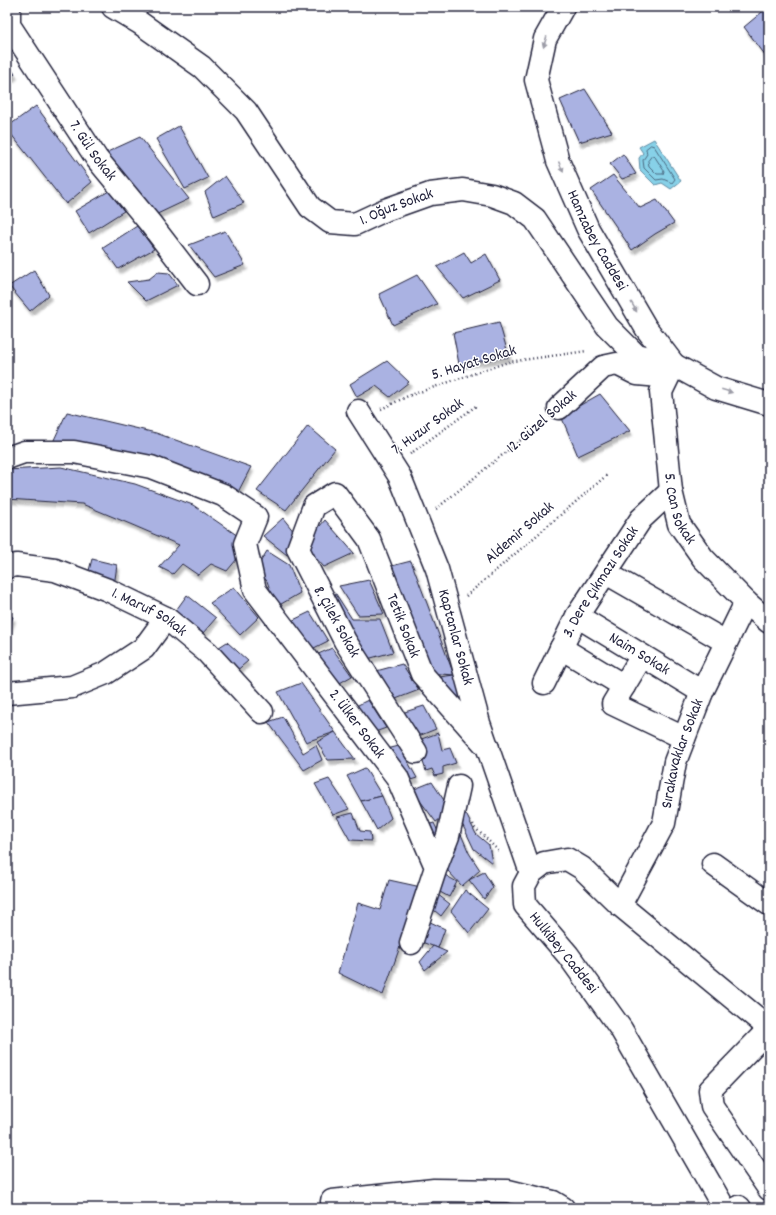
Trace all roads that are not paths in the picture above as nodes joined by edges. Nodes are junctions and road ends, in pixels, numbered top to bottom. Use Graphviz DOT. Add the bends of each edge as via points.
graph roads {
  1 [pos="9,7"];
  2 [pos="113,7"];
  3 [pos="562,7"];
  4 [pos="197,284"];
  5 [pos="674,365"];
  6 [pos="769,404"];
  7 [pos="559,408"];
  8 [pos="360,415"];
  9 [pos="7,458"];
  10 [pos="671,491"];
  11 [pos="334,493"];
  12 [pos="7,567"];
  13 [pos="606,573"];
  14 [pos="746,602"];
  15 [pos="577,616"];
  16 [pos="166,618"];
  17 [pos="769,622"];
  18 [pos="726,642"];
  19 [pos="561,648"];
  20 [pos="642,656"];
  21 [pos="544,683"];
  22 [pos="624,686"];
  23 [pos="702,692"];
  24 [pos="7,693"];
  25 [pos="262,712"];
  26 [pos="684,738"];
  27 [pos="488,748"];
  28 [pos="416,752"];
  29 [pos="459,786"];
  30 [pos="713,864"];
  31 [pos="436,867"];
  32 [pos="531,873"];
  33 [pos="769,904"];
  34 [pos="620,905"];
  35 [pos="411,943"];
  36 [pos="769,1029"];
  37 [pos="769,1190"];
  38 [pos="332,1200"];
  39 [pos="563,1208"];
  40 [pos="724,1208"];
  1 -- 4 [label="street, 7. Gül Sokak" via="9,25 97,160"];
  2 -- 5 [label="street, 1. Oğuz Sokak" via="202,67 246,111 310,207 330,222 356,224 385,210 430,194 463,190 492,195 514,203 535,219 607,326 636,354"];
  3 -- 5 [label="street, Hamzabey Caddesi, one-way" via="544,39 536,80 558,161 588,229 646,328"];
  5 -- 6 [label="street, Hamzabey Caddesi, one-way" via="716,388"];
  5 -- 7 [label="street, 12. Güzel Sokak" via="660,376 637,374 617,364 603,367"];
  5 -- 10 [label="street, 5. Can Sokak" via="661,392"];
  8 -- 27 [label="street, Kaptanlar Sokak" via="400,477 437,568"];
  9 -- 31 [label="street, 2. Ülker Sokak" via="24,452 74,452 151,467 223,495 256,517 245,544 255,590 397,777"];
  10 -- 13 [label="street, 3. Dere Çıkmazı Sokak" via="641,519"];
  10 -- 14 [label="street, 5. Can Sokak" via="679,524 703,558"];
  11 -- 27 [label="street, Tetik Sokak" via="369,539 422,674"];
  11 -- 28 [label="street, 8. Çilek Sokak" via="314,506 298,549 345,641"];
  12 -- 16 [label="street, 1. Maruf Sokak" via="16,565 55,570 108,590"];
  13 -- 15 [label="street, 3. Dere Çıkmazı Sokak"];
  13 -- 18 [label="street"];
  14 -- 17 [label="street, 5. Can Sokak"];
  14 -- 18 [label="street, Sırakavaklar Sokak"];
  15 -- 19 [label="street, 3. Dere Çıkmazı Sokak"];
  15 -- 20 [label="street, Naim Sokak"];
  16 -- 24 [label="street" via="144,648 106,673 72,687"];
  16 -- 25 [label="street, 1. Maruf Sokak" via="207,652"];
  18 -- 23 [label="street, Sırakavaklar Sokak"];
  19 -- 21 [label="street, 3. Dere Çıkmazı Sokak"];
  19 -- 22 [label="street"];
  20 -- 22 [label="street"];
  20 -- 23 [label="street, Naim Sokak"];
  22 -- 26 [label="street" via="613,704"];
  23 -- 26 [label="street, Sırakavaklar Sokak"];
  26 -- 34 [label="street, Sırakavaklar Sokak" via="675,762 664,823"];
  27 -- 32 [label="street, Kaptanlar Sokak"];
  29 -- 31 [label="street" via="448,836"];
  30 -- 33 [label="street"];
  31 -- 35 [label="street"];
  32 -- 34 [label="street" via="544,863 566,860 582,868"];
  32 -- 40 [label="street, Hulkibey Caddesi" via="524,886 525,905 568,956 621,1029"];
  34 -- 36 [label="street"];
  36 -- 37 [label="street" via="710,1090 712,1106"];
  38 -- 39 [label="street" via="434,1190 508,1191 552,1202"];
}
